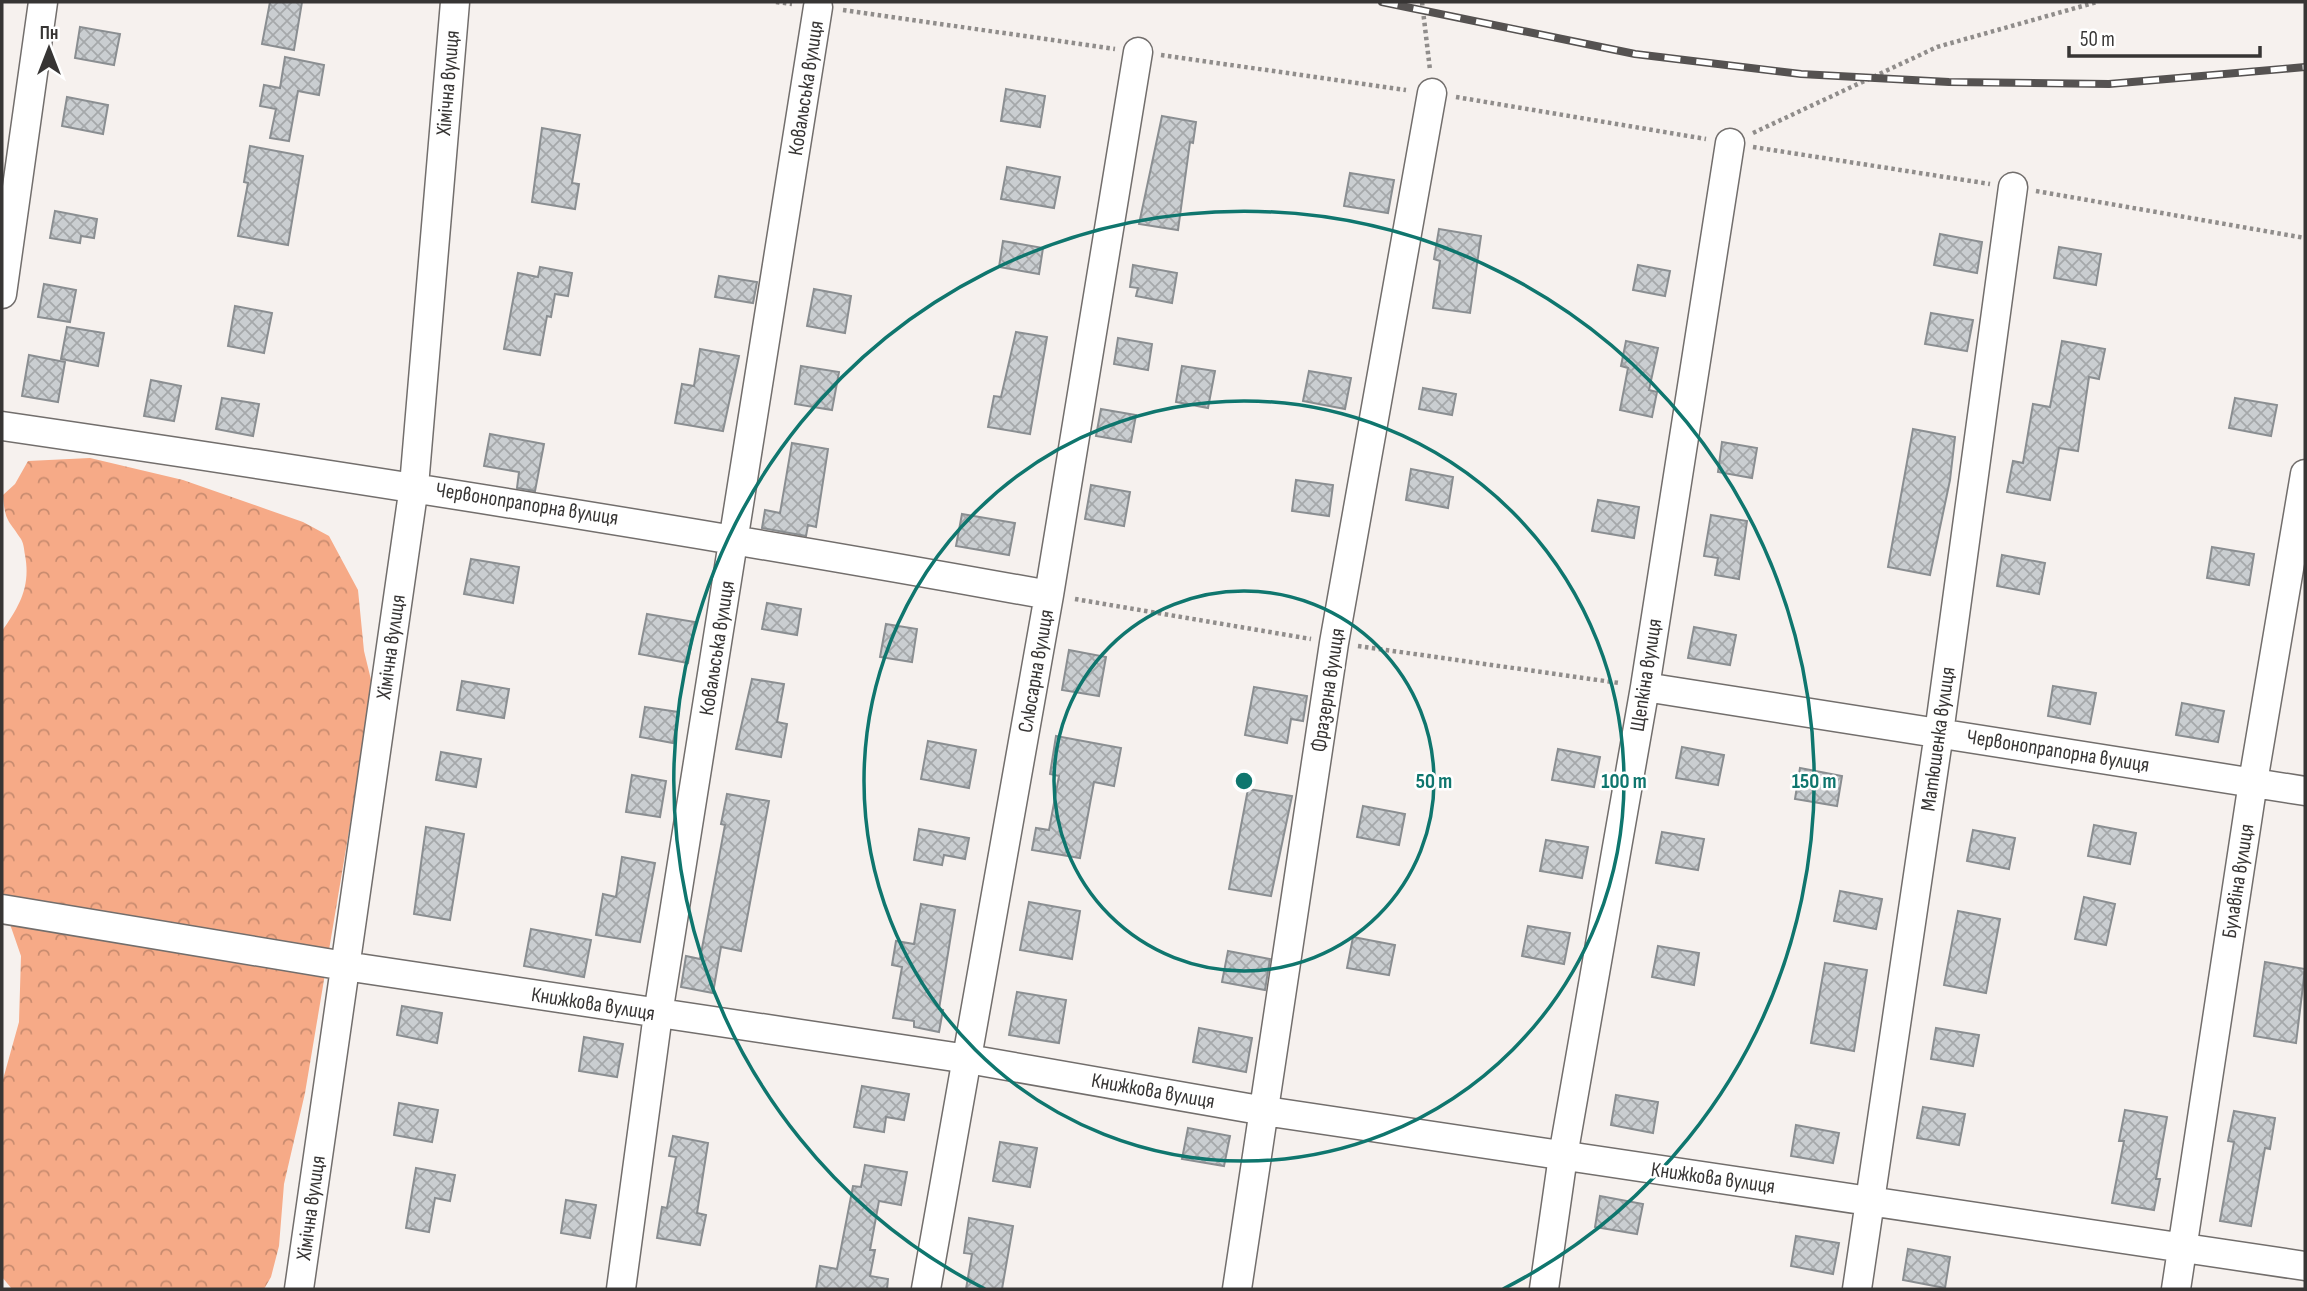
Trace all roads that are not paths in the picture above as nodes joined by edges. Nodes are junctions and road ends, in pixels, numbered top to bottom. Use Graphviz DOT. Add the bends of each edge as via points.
graph roads {
  1 [pos="43,2"];
  2 [pos="456,2"];
  3 [pos="818,7"];
  4 [pos="1138,52"];
  5 [pos="1432,93"];
  6 [pos="1730,143"];
  7 [pos="2013,187"];
  8 [pos="2,294"];
  9 [pos="2,426"];
  10 [pos="2305,474"];
  11 [pos="414,486"];
  12 [pos="735,538"];
  13 [pos="1049,595"];
  14 [pos="1644,687"];
  15 [pos="1939,733"];
  16 [pos="2253,782"];
  17 [pos="2305,791"];
  18 [pos="2,909"];
  19 [pos="345,966"];
  20 [pos="658,1014"];
  21 [pos="968,1059"];
  22 [pos="1265,1111"];
  23 [pos="1563,1156"];
  24 [pos="1870,1201"];
  25 [pos="2183,1248"];
  26 [pos="2305,1266"];
  27 [pos="299,1289"];
  28 [pos="621,1289"];
  29 [pos="926,1289"];
  30 [pos="1237,1289"];
  31 [pos="1544,1289"];
  32 [pos="1857,1289"];
  33 [pos="2176,1289"];
  1 -- 8 [label="street"];
  2 -- 11 [label="street, Хімічна вулиця"];
  3 -- 12 [label="street, Ковальська вулиця"];
  4 -- 13 [label="street, Слюсарна вулиця"];
  5 -- 22 [label="street, Фразерна вулиця" via="1334,643"];
  6 -- 14 [label="street, Щепкіна вулиця"];
  7 -- 15 [label="street, Матюшенка вулиця"];
  9 -- 11 [label="street, Червонопрапорна вулиця"];
  10 -- 16 [label="street, Булавіна вулиця"];
  11 -- 12 [label="street, Червонопрапорна вулиця"];
  11 -- 19 [label="street, Хімічна вулиця"];
  12 -- 13 [label="street, Червонопрапорна вулиця"];
  12 -- 20 [label="street, Ковальська вулиця"];
  13 -- 21 [label="street, Слюсарна вулиця"];
  14 -- 15 [label="street, Червонопрапорна вулиця"];
  14 -- 23 [label="street, Щепкіна вулиця"];
  15 -- 16 [label="street, Червонопрапорна вулиця"];
  15 -- 24 [label="street, Матюшенка вулиця"];
  16 -- 17 [label="street, Червонопрапорна вулиця"];
  16 -- 25 [label="street, Булавіна вулиця"];
  18 -- 19 [label="street, Книжкова вулиця"];
  19 -- 20 [label="street, Книжкова вулиця"];
  19 -- 27 [label="street, Хімічна вулиця"];
  20 -- 21 [label="street, Книжкова вулиця"];
  20 -- 28 [label="street, Ковальська вулиця"];
  21 -- 22 [label="street, Книжкова вулиця"];
  21 -- 29 [label="street, Слюсарна вулиця"];
  22 -- 23 [label="street, Книжкова вулиця"];
  22 -- 30 [label="street, Фразерна вулиця"];
  23 -- 24 [label="street, Книжкова вулиця"];
  23 -- 31 [label="street, Щепкіна вулиця"];
  24 -- 25 [label="street, Книжкова вулиця"];
  24 -- 32 [label="street, Матюшенка вулиця"];
  25 -- 26 [label="street, Книжкова вулиця"];
  25 -- 33 [label="street, Булавіна вулиця"];
}
